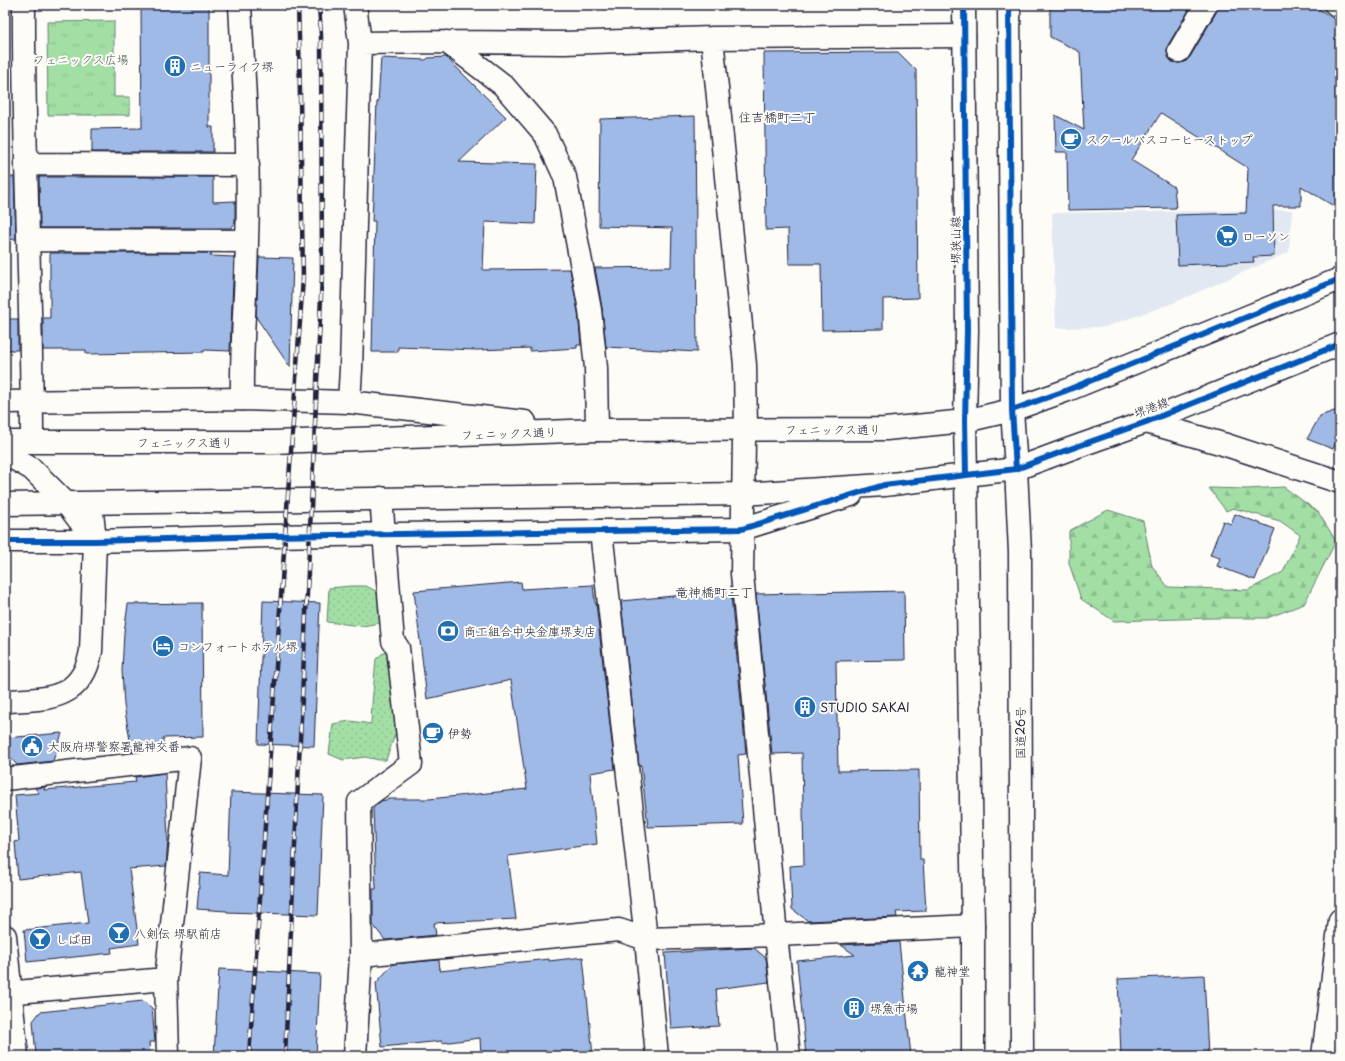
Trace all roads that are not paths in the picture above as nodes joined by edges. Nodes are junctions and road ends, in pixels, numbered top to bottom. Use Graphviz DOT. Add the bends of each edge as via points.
graph roads {
  1 [pos="24,5"];
  2 [pos="240,5"];
  3 [pos="355,5"];
  4 [pos="964,5"];
  5 [pos="1009,5"];
  6 [pos="1206,5"];
  7 [pos="1332,5"];
  8 [pos="1340,11"];
  9 [pos="14,36"];
  10 [pos="964,36"];
  11 [pos="712,38"];
  12 [pos="448,42"];
  13 [pos="360,43"];
  14 [pos="1179,51"];
  15 [pos="26,164"];
  16 [pos="248,165"];
  17 [pos="29,240"];
  18 [pos="247,241"];
  19 [pos="1340,279"];
  20 [pos="1340,344"];
  21 [pos="242,399"];
  22 [pos="32,401"];
  23 [pos="5,402"];
  24 [pos="349,402"];
  25 [pos="1012,410"];
  26 [pos="965,420"];
  27 [pos="1146,422"];
  28 [pos="597,430"];
  29 [pos="746,430"];
  30 [pos="32,441"];
  31 [pos="5,442"];
  32 [pos="5,457"];
  33 [pos="1016,469"];
  34 [pos="966,475"];
  35 [pos="1340,482"];
  36 [pos="884,485"];
  37 [pos="743,494"];
  38 [pos="381,498"];
  39 [pos="66,503"];
  40 [pos="91,503"];
  41 [pos="5,504"];
  42 [pos="742,529"];
  43 [pos="601,531"];
  44 [pos="384,535"];
  45 [pos="5,541"];
  46 [pos="95,541"];
  47 [pos="5,701"];
  48 [pos="5,779"];
  49 [pos="1340,920"];
  50 [pos="973,926"];
  51 [pos="776,934"];
  52 [pos="5,936"];
  53 [pos="646,939"];
  54 [pos="361,956"];
  55 [pos="166,979"];
  56 [pos="8,993"];
  57 [pos="18,1056"];
  58 [pos="168,1056"];
  59 [pos="355,1056"];
  60 [pos="657,1056"];
  61 [pos="789,1056"];
  62 [pos="972,1056"];
  63 [pos="1022,1056"];
  64 [pos="1323,1056"];
  1 -- 9 [label="main road"];
  2 -- 16 [label="main road"];
  3 -- 13 [label="main road"];
  4 -- 10 [label="main road, 堺狭山線"];
  5 -- 25 [label="main road"];
  6 -- 14 [label="main road"];
  7 -- 8 [label="lane"];
  9 -- 15 [label="main road"];
  10 -- 11 [label="main road"];
  10 -- 26 [label="main road, 堺狭山線" via="967,330"];
  11 -- 12 [label="main road" via="564,43"];
  11 -- 29 [label="main road" via="745,365"];
  12 -- 13 [label="main road"];
  12 -- 28 [label="main road" via="503,85 545,134 565,177 590,310 596,368"];
  13 -- 24 [label="main road"];
  15 -- 16 [label="main road"];
  15 -- 17 [label="main road"];
  16 -- 18 [label="main road"];
  17 -- 18 [label="main road"];
  17 -- 22 [label="main road"];
  18 -- 21 [label="main road"];
  19 -- 25 [label="main road" via="1065,391"];
  20 -- 27 [label="main road, 堺港線"];
  21 -- 22 [label="main road"];
  21 -- 24 [label="main road"];
  22 -- 23 [label="main road"];
  22 -- 30 [label="main road"];
  24 -- 28 [label="main road"];
  25 -- 26 [label="main road, フェニックス通り"];
  25 -- 33 [label="main road, 国道26号"];
  26 -- 29 [label="main road, フェニックス通り" via="886,429"];
  26 -- 34 [label="main road, 堺狭山線"];
  27 -- 33 [label="main road, 堺港線"];
  27 -- 35 [label="main road"];
  28 -- 29 [label="main road, フェニックス通り"];
  28 -- 30 [label="main road, フェニックス通り" via="274,442"];
  29 -- 37 [label="main road"];
  30 -- 31 [label="main road, フェニックス通り"];
  32 -- 39 [label="main road" via="14,458 32,469"];
  33 -- 34 [label="main road, 堺港線"];
  33 -- 63 [label="main road, 国道26号" via="1020,560"];
  34 -- 36 [label="main road"];
  34 -- 50 [label="main road"];
  36 -- 37 [label="main road"];
  36 -- 42 [label="main road"];
  37 -- 38 [label="main road"];
  37 -- 42 [label="main road"];
  38 -- 40 [label="main road"];
  38 -- 44 [label="main road"];
  39 -- 40 [label="main road"];
  39 -- 41 [label="main road"];
  39 -- 46 [label="main road"];
  40 -- 46 [label="main road"];
  42 -- 43 [label="main road"];
  42 -- 51 [label="main road" via="742,574"];
  43 -- 44 [label="main road"];
  43 -- 53 [label="main road"];
  44 -- 46 [label="main road"];
  44 -- 54 [label="main road" via="393,641 398,648 411,764 359,802"];
  45 -- 46 [label="main road"];
  46 -- 47 [label="main road" via="91,651 84,674 76,685 54,697"];
  48 -- 55 [label="main road" via="190,758"];
  49 -- 64 [label="main road"];
  50 -- 51 [label="main road"];
  50 -- 62 [label="main road"];
  51 -- 53 [label="main road"];
  51 -- 61 [label="main road"];
  52 -- 56 [label="main road"];
  53 -- 54 [label="main road" via="620,930"];
  53 -- 60 [label="main road"];
  54 -- 59 [label="main road"];
  55 -- 56 [label="main road"];
  55 -- 58 [label="main road"];
  56 -- 57 [label="main road"];
}
